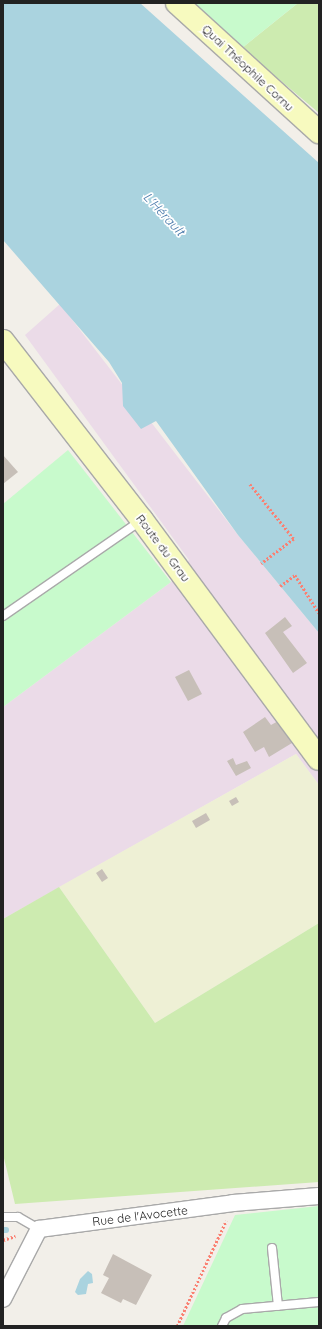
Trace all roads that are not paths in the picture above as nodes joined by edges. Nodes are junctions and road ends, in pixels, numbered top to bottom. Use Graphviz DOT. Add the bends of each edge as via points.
graph roads {
  1 [pos="177,3"];
  2 [pos="319,132"];
  3 [pos="3,341"];
  4 [pos="142,520"];
  5 [pos="3,616"];
  6 [pos="319,759"];
  7 [pos="319,1196"];
  8 [pos="3,1217"];
  9 [pos="39,1229"];
  10 [pos="272,1248"];
  11 [pos="3,1299"];
  12 [pos="319,1302"];
  13 [pos="278,1306"];
  14 [pos="222,1326"];
  1 -- 2 [label="street, Quai Théophile Cornu"];
  3 -- 4 [label="street, Route du Grau"];
  4 -- 5 [label="lane"];
  4 -- 6 [label="street, Route du Grau"];
  7 -- 9 [label="street, Rue de l'Avocette" via="233,1203"];
  8 -- 9 [label="lane" via="18,1217"];
  9 -- 11 [label="street"];
  10 -- 13 [label="lane"];
  12 -- 13 [label="lane"];
  13 -- 14 [label="lane" via="242,1309 226,1318"];
}
